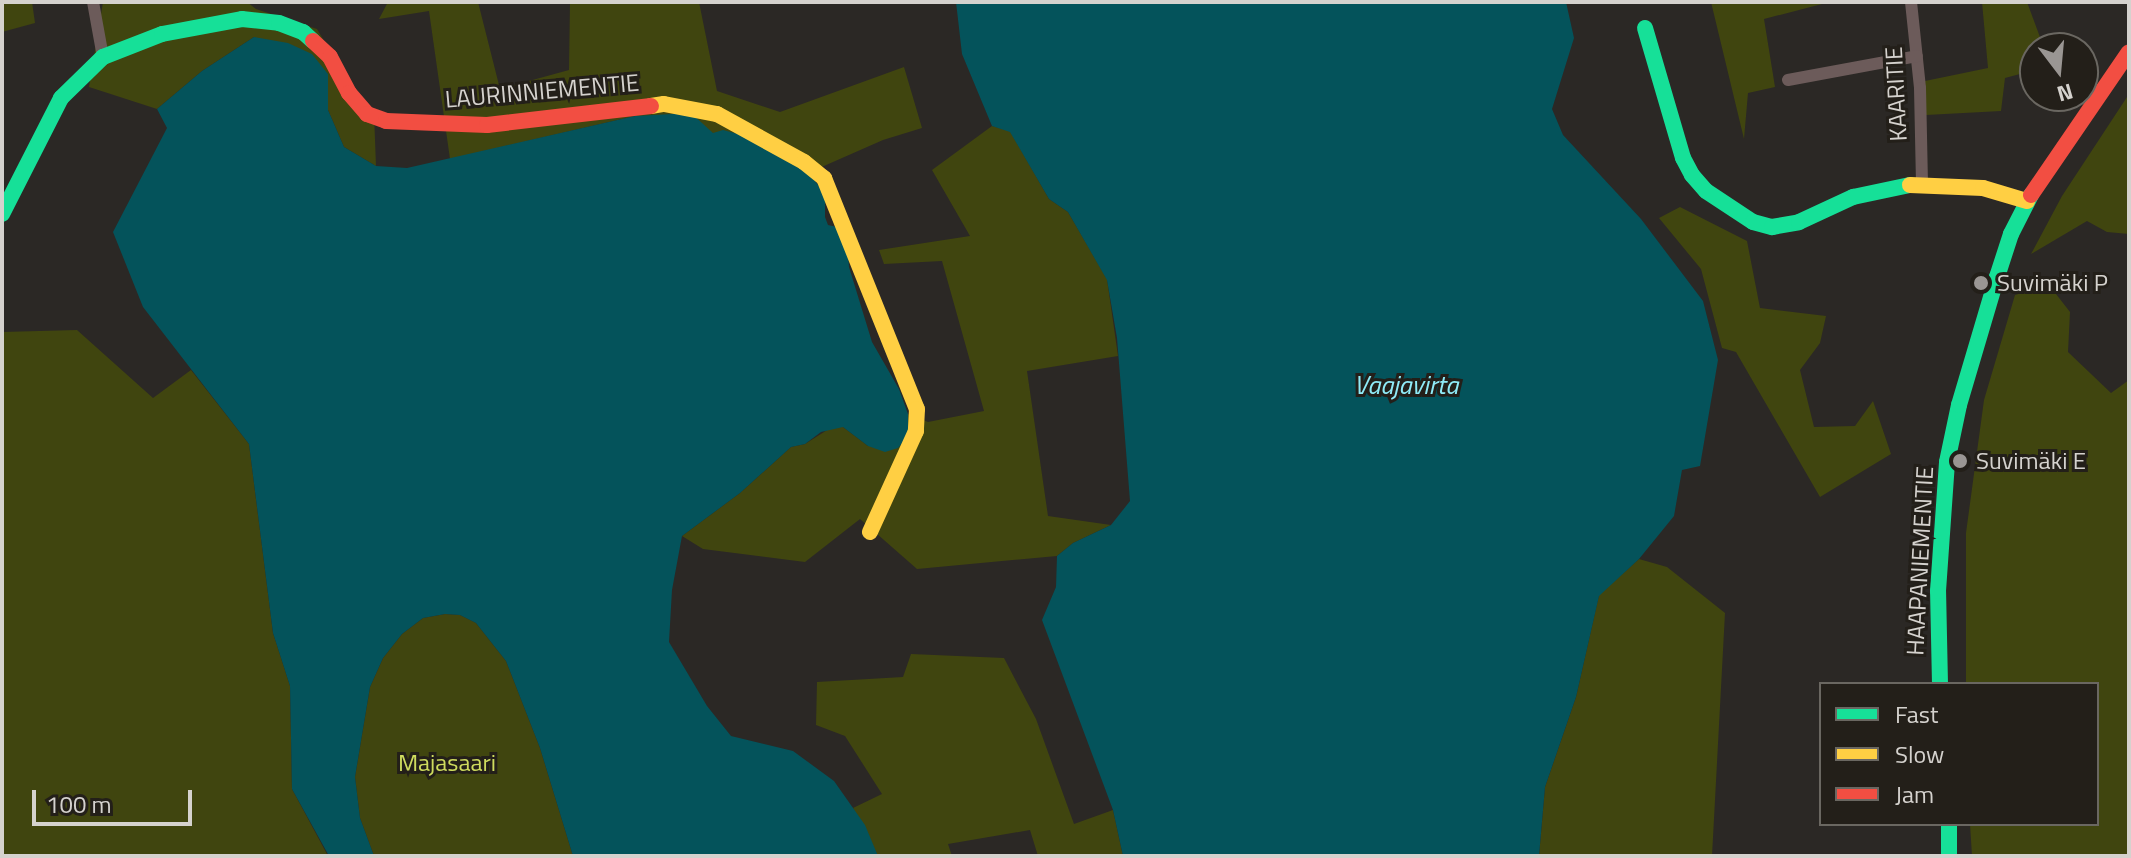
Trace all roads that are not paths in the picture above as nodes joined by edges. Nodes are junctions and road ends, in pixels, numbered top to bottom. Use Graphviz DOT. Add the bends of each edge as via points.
graph roads {
  1 [pos="93,2"];
  2 [pos="1911,2"];
  3 [pos="1645,28"];
  4 [pos="2129,52"];
  5 [pos="1917,56"];
  6 [pos="103,57"];
  7 [pos="1788,80"];
  8 [pos="1922,184"];
  9 [pos="2027,201"];
  10 [pos="2,214"];
  11 [pos="870,532"];
  12 [pos="1940,682"];
  13 [pos="1949,826"];
  14 [pos="1949,856"];
  1 -- 6 [label="street"];
  2 -- 5 [label="street, KAARITIE"];
  3 -- 8 [label="street" via="1692,175 1706,191 1753,222 1772,227 1799,222 1853,197"];
  4 -- 9 [label="street, HAAPANIEMENTIE"];
  5 -- 7 [label="street"];
  5 -- 8 [label="street, KAARITIE"];
  6 -- 10 [label="street, LAURINNIEMENTIE" via="61,98"];
  6 -- 11 [label="street, LAURINNIEMENTIE" via="162,34 210,24 242,19 279,23 316,41 367,114 386,121 487,125 664,104 733,121 804,162 829,186 917,409 916,431"];
  8 -- 9 [label="street" via="1983,188"];
  9 -- 12 [label="street, HAAPANIEMENTIE" via="1997,277 1947,462 1938,591"];
  13 -- 14 [label="street"];
}
